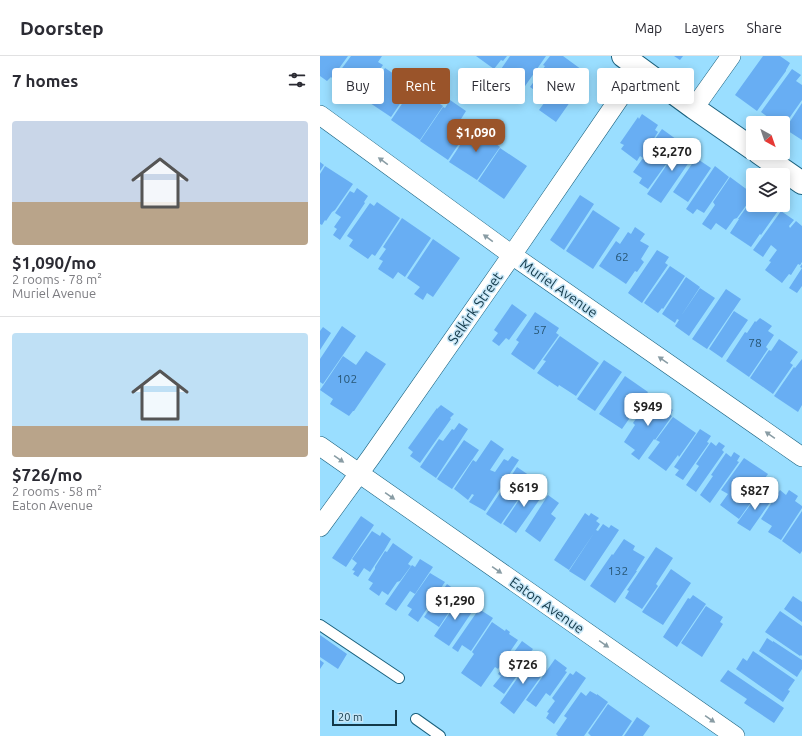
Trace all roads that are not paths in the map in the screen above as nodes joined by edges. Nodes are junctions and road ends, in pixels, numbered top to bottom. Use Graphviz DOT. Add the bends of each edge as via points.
graph roads {
  1 [pos="731,56"];
  2 [pos="631,61"];
  3 [pos="694,108"];
  4 [pos="320,115"];
  5 [pos="746,144"];
  6 [pos="769,160"];
  7 [pos="802,182"];
  8 [pos="512,255"];
  9 [pos="320,446"];
  10 [pos="802,457"];
  11 [pos="359,473"];
  12 [pos="320,527"];
  13 [pos="320,625"];
  14 [pos="399,678"];
  15 [pos="416,719"];
  16 [pos="440,736"];
  17 [pos="735,736"];
  1 -- 3 [label="street"];
  2 -- 3 [label="main road"];
  2 -- 8 [label="street, Selkirk Street" via="625,90"];
  3 -- 5 [label="main road"];
  8 -- 4 [label="street, Muriel Avenue, one-way"];
  6 -- 7 [label="main road"];
  10 -- 8 [label="street, Muriel Avenue, one-way"];
  8 -- 11 [label="street, Selkirk Street"];
  9 -- 11 [label="street, Eaton Avenue, one-way"];
  11 -- 12 [label="street, Selkirk Street"];
  11 -- 17 [label="street, Eaton Avenue, one-way"];
  13 -- 14 [label="lane"];
  15 -- 16 [label="lane"];
}
